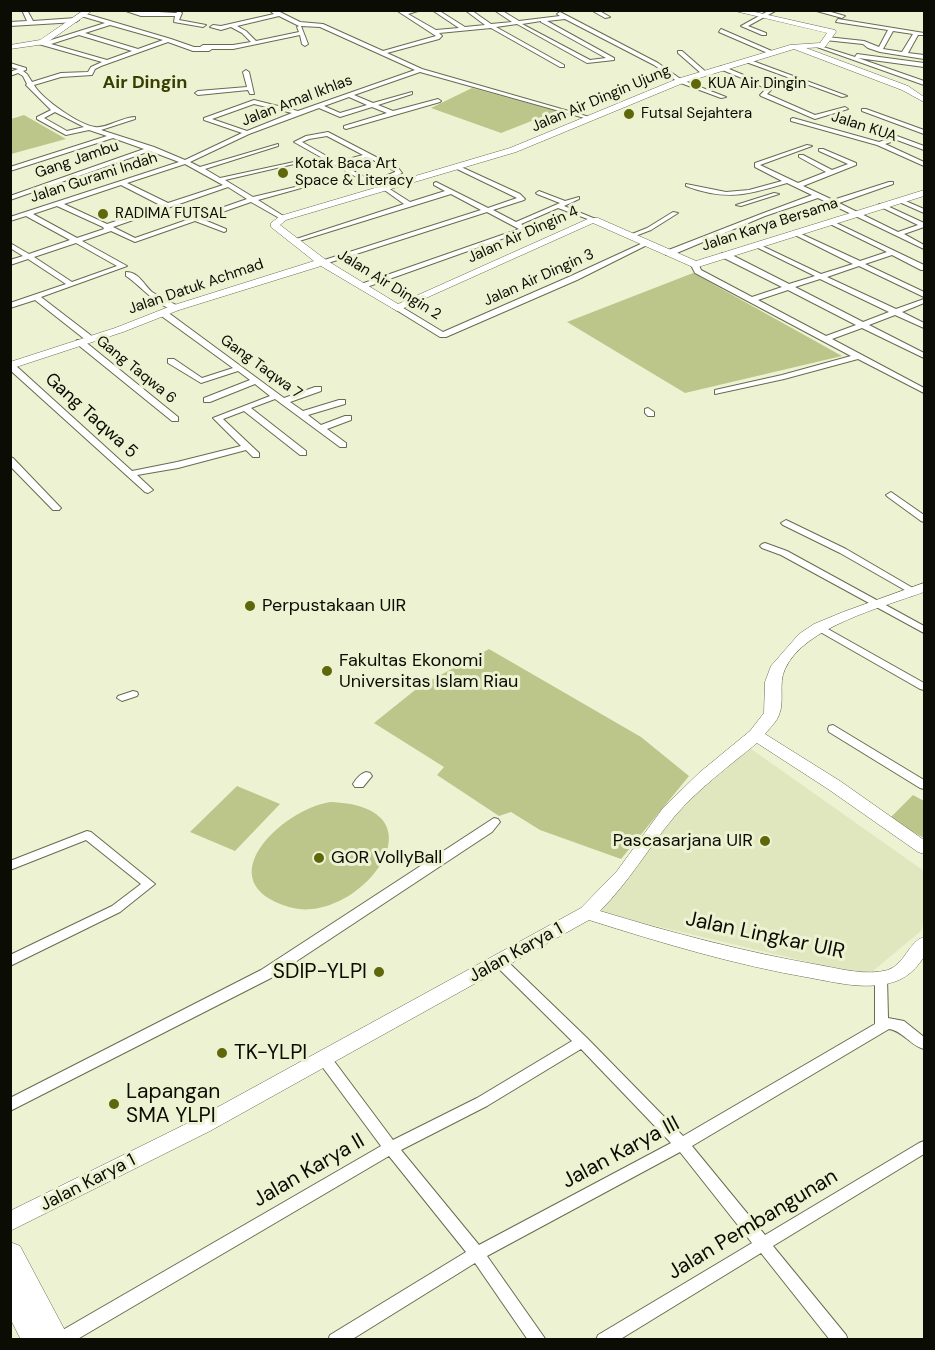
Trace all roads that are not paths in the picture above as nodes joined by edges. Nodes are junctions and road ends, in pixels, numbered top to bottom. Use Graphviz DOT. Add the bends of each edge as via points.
graph roads {
  1 [pos="24,10"];
  2 [pos="125,10"];
  3 [pos="271,10"];
  4 [pos="419,10"];
  5 [pos="434,10"];
  6 [pos="467,10"];
  7 [pos="496,10"];
  8 [pos="593,10"];
  9 [pos="734,10"];
  10 [pos="775,10"];
  11 [pos="814,10"];
  12 [pos="401,12"];
  13 [pos="179,13"];
  14 [pos="280,14"];
  15 [pos="536,14"];
  16 [pos="566,14"];
  17 [pos="83,15"];
  18 [pos="761,16"];
  19 [pos="841,16"];
  20 [pos="607,17"];
  21 [pos="544,20"];
  22 [pos="30,23"];
  23 [pos="111,23"];
  24 [pos="518,23"];
  25 [pos="10,24"];
  26 [pos="299,24"];
  27 [pos="203,25"];
  28 [pos="231,25"];
  29 [pos="492,26"];
  30 [pos="213,27"];
  31 [pos="463,28"];
  32 [pos="891,29"];
  33 [pos="721,31"];
  34 [pos="435,32"];
  35 [pos="79,33"];
  36 [pos="300,33"];
  37 [pos="916,33"];
  38 [pos="598,34"];
  39 [pos="764,34"];
  40 [pos="924,34"];
  41 [pos="829,35"];
  42 [pos="576,38"];
  43 [pos="171,41"];
  44 [pos="255,43"];
  45 [pos="552,43"];
  46 [pos="42,44"];
  47 [pos="305,44"];
  48 [pos="793,46"];
  49 [pos="819,46"];
  50 [pos="10,47"];
  51 [pos="531,47"];
  52 [pos="880,49"];
  53 [pos="137,51"];
  54 [pos="680,52"];
  55 [pos="381,53"];
  56 [pos="772,53"];
  57 [pos="839,53"];
  58 [pos="904,54"];
  59 [pos="914,55"];
  60 [pos="924,57"];
  61 [pos="748,61"];
  62 [pos="895,61"];
  63 [pos="106,62"];
  64 [pos="907,62"];
  65 [pos="10,65"];
  66 [pos="924,65"];
  67 [pos="562,66"];
  68 [pos="873,66"];
  69 [pos="722,68"];
  70 [pos="420,70"];
  71 [pos="853,70"];
  72 [pos="18,71"];
  73 [pos="246,72"];
  74 [pos="924,72"];
  75 [pos="704,73"];
  76 [pos="10,74"];
  77 [pos="680,81"];
  78 [pos="223,82"];
  79 [pos="924,83"];
  80 [pos="29,85"];
  81 [pos="250,88"];
  82 [pos="222,90"];
  83 [pos="198,93"];
  84 [pos="410,93"];
  85 [pos="349,95"];
  86 [pos="844,96"];
  87 [pos="723,98"];
  88 [pos="924,100"];
  89 [pos="438,101"];
  90 [pos="254,102"];
  91 [pos="318,105"];
  92 [pos="374,105"];
  93 [pos="845,109"];
  94 [pos="56,110"];
  95 [pos="864,110"];
  96 [pos="298,113"];
  97 [pos="393,113"];
  98 [pos="133,118"];
  99 [pos="590,118"];
  100 [pos="793,120"];
  101 [pos="346,127"];
  102 [pos="91,129"];
  103 [pos="924,132"];
  104 [pos="247,133"];
  105 [pos="114,136"];
  106 [pos="879,144"];
  107 [pos="276,145"];
  108 [pos="809,146"];
  109 [pos="153,148"];
  110 [pos="924,148"];
  111 [pos="821,150"];
  112 [pos="834,154"];
  113 [pos="368,155"];
  114 [pos="801,156"];
  115 [pos="813,161"];
  116 [pos="185,162"];
  117 [pos="292,163"];
  118 [pos="336,164"];
  119 [pos="924,164"];
  120 [pos="459,168"];
  121 [pos="10,169"];
  122 [pos="198,169"];
  123 [pos="832,173"];
  124 [pos="218,180"];
  125 [pos="787,181"];
  126 [pos="393,182"];
  127 [pos="122,183"];
  128 [pos="891,183"];
  129 [pos="310,184"];
  130 [pos="436,184"];
  131 [pos="228,185"];
  132 [pos="687,185"];
  133 [pos="797,186"];
  134 [pos="764,188"];
  135 [pos="450,192"];
  136 [pos="539,193"];
  137 [pos="924,193"];
  138 [pos="776,194"];
  139 [pos="818,196"];
  140 [pos="10,198"];
  141 [pos="577,198"];
  142 [pos="252,199"];
  143 [pos="900,200"];
  144 [pos="57,203"];
  145 [pos="796,203"];
  146 [pos="832,203"];
  147 [pos="410,205"];
  148 [pos="562,205"];
  149 [pos="881,205"];
  150 [pos="168,206"];
  151 [pos="739,206"];
  152 [pos="487,210"];
  153 [pos="924,211"];
  154 [pos="26,213"];
  155 [pos="675,213"];
  156 [pos="854,215"];
  157 [pos="11,218"];
  158 [pos="283,218"];
  159 [pos="196,219"];
  160 [pos="595,220"];
  161 [pos="830,222"];
  162 [pos="519,223"];
  163 [pos="108,228"];
  164 [pos="224,231"];
  165 [pos="795,233"];
  166 [pos="898,234"];
  167 [pos="630,236"];
  168 [pos="77,240"];
  169 [pos="294,241"];
  170 [pos="647,243"];
  171 [pos="10,245"];
  172 [pos="756,245"];
  173 [pos="923,246"];
  174 [pos="913,248"];
  175 [pos="904,251"];
  176 [pos="669,253"];
  177 [pos="894,254"];
  178 [pos="725,255"];
  179 [pos="29,257"];
  180 [pos="322,262"];
  181 [pos="10,263"];
  182 [pos="861,264"];
  183 [pos="695,265"];
  184 [pos="924,268"];
  185 [pos="129,274"];
  186 [pos="822,278"];
  187 [pos="71,284"];
  188 [pos="364,286"];
  189 [pos="789,288"];
  190 [pos="10,294"];
  191 [pos="924,295"];
  192 [pos="36,297"];
  193 [pos="752,299"];
  194 [pos="23,301"];
  195 [pos="924,301"];
  196 [pos="10,306"];
  197 [pos="175,308"];
  198 [pos="397,308"];
  199 [pos="895,312"];
  200 [pos="163,313"];
  201 [pos="864,325"];
  202 [pos="924,326"];
  203 [pos="440,335"];
  204 [pos="826,339"];
  205 [pos="85,341"];
  206 [pos="859,356"];
  207 [pos="924,356"];
  208 [pos="171,361"];
  209 [pos="11,366"];
  210 [pos="237,369"];
  211 [pos="255,381"];
  212 [pos="318,389"];
  213 [pos="923,389"];
  214 [pos="720,395"];
  215 [pos="281,399"];
  216 [pos="207,400"];
  217 [pos="342,402"];
  218 [pos="246,408"];
  219 [pos="303,414"];
  220 [pos="348,418"];
  221 [pos="175,419"];
  222 [pos="321,428"];
  223 [pos="343,445"];
  224 [pos="248,447"];
  225 [pos="303,453"];
  226 [pos="256,455"];
  227 [pos="10,460"];
  228 [pos="131,474"];
  229 [pos="148,490"];
  230 [pos="891,495"];
  231 [pos="56,508"];
  232 [pos="924,519"];
  233 [pos="786,523"];
  234 [pos="765,546"];
  235 [pos="919,589"];
  236 [pos="877,604"];
  237 [pos="819,627"];
  238 [pos="924,630"];
  239 [pos="924,687"];
  240 [pos="833,729"];
  241 [pos="756,735"];
  242 [pos="924,785"];
  243 [pos="494,822"];
  244 [pos="924,848"];
  245 [pos="10,866"];
  246 [pos="587,913"];
  247 [pos="924,944"];
  248 [pos="10,961"];
  249 [pos="500,962"];
  250 [pos="881,978"];
  251 [pos="882,1027"];
  252 [pos="582,1042"];
  253 [pos="924,1044"];
  254 [pos="323,1057"];
  255 [pos="10,1106"];
  256 [pos="682,1144"];
  257 [pos="924,1147"];
  258 [pos="392,1148"];
  259 [pos="10,1222"];
  260 [pos="761,1245"];
  261 [pos="477,1254"];
  262 [pos="10,1255"];
  263 [pos="10,1288"];
  264 [pos="44,1339"];
  265 [pos="336,1340"];
  266 [pos="538,1340"];
  267 [pos="604,1340"];
  268 [pos="840,1340"];
  1 -- 22 [label="street"];
  2 -- 13 [label="street" via="141,14"];
  3 -- 14 [label="street"];
  4 -- 12 [label="street"];
  5 -- 31 [label="street"];
  6 -- 29 [label="street"];
  7 -- 24 [label="street"];
  8 -- 20 [label="street"];
  9 -- 18 [label="street"];
  10 -- 18 [label="street"];
  11 -- 19 [label="street"];
  12 -- 34 [label="street"];
  13 -- 27 [label="street" via="176,21"];
  14 -- 26 [label="street"];
  14 -- 28 [label="street"];
  15 -- 21 [label="street"];
  16 -- 21 [label="street"];
  16 -- 38 [label="street"];
  17 -- 22 [label="street"];
  17 -- 23 [label="street"];
  17 -- 46 [label="street"];
  18 -- 39 [label="street" via="744,26"];
  18 -- 41 [label="street"];
  19 -- 32 [label="street"];
  19 -- 41 [label="street"];
  21 -- 24 [label="street"];
  21 -- 42 [label="street"];
  22 -- 25 [label="street"];
  23 -- 35 [label="street"];
  23 -- 43 [label="street"];
  24 -- 29 [label="street"];
  24 -- 45 [label="street"];
  26 -- 36 [label="street"];
  26 -- 55 [label="street" via="321,25"];
  28 -- 30 [label="street"];
  28 -- 44 [label="street"];
  29 -- 31 [label="street"];
  29 -- 51 [label="street"];
  31 -- 34 [label="street"];
  32 -- 37 [label="street"];
  32 -- 52 [label="street"];
  33 -- 56 [label="street"];
  34 -- 55 [label="street" via="437,38"];
  35 -- 46 [label="street"];
  35 -- 53 [label="street"];
  36 -- 44 [label="street"];
  36 -- 47 [label="street"];
  37 -- 40 [label="street"];
  37 -- 58 [label="street"];
  38 -- 42 [label="street"];
  38 -- 77 [label="street"];
  41 -- 49 [label="street" via="824,45"];
  41 -- 52 [label="street"];
  42 -- 45 [label="street"];
  42 -- 45 [label="street" via="612,59 589,62"];
  43 -- 44 [label="street" via="209,49"];
  43 -- 53 [label="street"];
  45 -- 51 [label="street"];
  46 -- 50 [label="street"];
  46 -- 63 [label="street"];
  48 -- 49 [label="street, Jalan Air Dingin Ujung"];
  48 -- 56 [label="street, Jalan Air Dingin Ujung"];
  48 -- 71 [label="street"];
  49 -- 57 [label="street"];
  51 -- 67 [label="street"];
  52 -- 58 [label="street"];
  53 -- 63 [label="street"];
  54 -- 75 [label="street"];
  55 -- 70 [label="street"];
  56 -- 61 [label="street, Jalan Air Dingin Ujung"];
  57 -- 62 [label="street"];
  57 -- 68 [label="street"];
  58 -- 59 [label="street"];
  59 -- 60 [label="street"];
  59 -- 64 [label="street"];
  61 -- 69 [label="street, Jalan Air Dingin Ujung"];
  61 -- 86 [label="street"];
  62 -- 64 [label="street"];
  62 -- 74 [label="street"];
  63 -- 80 [label="street" via="90,74 61,75"];
  64 -- 66 [label="street"];
  65 -- 72 [label="street" via="24,69"];
  68 -- 71 [label="street"];
  68 -- 79 [label="street"];
  69 -- 75 [label="street, Jalan Air Dingin Ujung"];
  69 -- 93 [label="street" via="767,88 763,94 815,117"];
  70 -- 85 [label="street, Jalan Amal Ikhlas"];
  70 -- 99 [label="street"];
  71 -- 88 [label="street" via="905,88"];
  72 -- 76 [label="street"];
  72 -- 80 [label="street" via="25,75"];
  73 -- 81 [label="street"];
  75 -- 77 [label="street, Jalan Air Dingin Ujung"];
  77 -- 87 [label="street"];
  77 -- 99 [label="street, Jalan Air Dingin Ujung"];
  78 -- 82 [label="street"];
  80 -- 94 [label="street"];
  81 -- 82 [label="street"];
  81 -- 90 [label="street"];
  82 -- 83 [label="street"];
  84 -- 92 [label="street"];
  85 -- 91 [label="street, Jalan Amal Ikhlas"];
  85 -- 92 [label="street"];
  89 -- 97 [label="street"];
  90 -- 96 [label="street"];
  90 -- 104 [label="street" via="206,118"];
  91 -- 92 [label="street" via="340,115"];
  91 -- 96 [label="street, Jalan Amal Ikhlas"];
  92 -- 97 [label="street"];
  94 -- 102 [label="street"];
  94 -- 102 [label="street" via="39,118 66,133"];
  95 -- 103 [label="street"];
  96 -- 104 [label="street, Jalan Amal Ikhlas"];
  97 -- 101 [label="street"];
  98 -- 102 [label="street"];
  99 -- 120 [label="street, Jalan Air Dingin Ujung"];
  100 -- 106 [label="street, Jalan KUA"];
  102 -- 105 [label="street"];
  104 -- 116 [label="street, Jalan Amal Ikhlas"];
  105 -- 109 [label="street"];
  105 -- 121 [label="street"];
  106 -- 110 [label="street" via="897,138"];
  106 -- 119 [label="street, Jalan KUA"];
  107 -- 122 [label="street"];
  108 -- 125 [label="street" via="757,164"];
  109 -- 116 [label="street"];
  109 -- 140 [label="street, Gang Jambu"];
  111 -- 112 [label="street"];
  112 -- 115 [label="street"];
  112 -- 123 [label="street" via="854,164"];
  113 -- 118 [label="street"];
  113 -- 118 [label="street" via="328,134 297,142"];
  113 -- 126 [label="street" via="399,172"];
  114 -- 115 [label="street"];
  115 -- 123 [label="street"];
  116 -- 122 [label="street"];
  116 -- 127 [label="street, Jalan Gurami Indah"];
  117 -- 124 [label="street"];
  118 -- 126 [label="street" via="369,182"];
  120 -- 126 [label="street, Jalan Air Dingin Ujung"];
  120 -- 152 [label="street" via="522,199"];
  122 -- 124 [label="street"];
  123 -- 133 [label="street"];
  124 -- 131 [label="street"];
  125 -- 133 [label="street"];
  125 -- 134 [label="street"];
  126 -- 147 [label="street"];
  126 -- 158 [label="street, Jalan Air Dingin Ujung"];
  127 -- 144 [label="street, Jalan Gurami Indah"];
  127 -- 150 [label="street"];
  128 -- 146 [label="street"];
  129 -- 142 [label="street"];
  130 -- 135 [label="street"];
  131 -- 142 [label="street"];
  131 -- 150 [label="street"];
  132 -- 134 [label="street" via="719,195"];
  133 -- 139 [label="street"];
  134 -- 138 [label="street"];
  135 -- 147 [label="street"];
  135 -- 152 [label="street"];
  136 -- 148 [label="street"];
  137 -- 143 [label="street, Jalan Karya Bersama"];
  138 -- 145 [label="street"];
  138 -- 151 [label="street"];
  139 -- 145 [label="street"];
  139 -- 146 [label="street"];
  141 -- 148 [label="street"];
  142 -- 158 [label="street"];
  142 -- 159 [label="street"];
  143 -- 149 [label="street, Jalan Karya Bersama"];
  143 -- 153 [label="street"];
  144 -- 154 [label="street, Jalan Gurami Indah"];
  144 -- 163 [label="street"];
  145 -- 176 [label="street"];
  146 -- 156 [label="street"];
  147 -- 169 [label="street"];
  148 -- 160 [label="street"];
  148 -- 162 [label="street"];
  149 -- 156 [label="street, Jalan Karya Bersama"];
  149 -- 166 [label="street" via="924,225"];
  150 -- 163 [label="street"];
  152 -- 180 [label="street"];
  152 -- 188 [label="street" via="525,230"];
  154 -- 157 [label="street, Jalan Gurami Indah"];
  154 -- 168 [label="street"];
  155 -- 167 [label="street"];
  156 -- 161 [label="street, Jalan Karya Bersama"];
  156 -- 166 [label="street, Jalan Karya Bersama"];
  158 -- 169 [label="street" via="274,225"];
  159 -- 163 [label="street" via="138,240 129,240"];
  159 -- 164 [label="street"];
  160 -- 167 [label="street, Jalan Air Dingin 4"];
  160 -- 198 [label="street, Jalan Air Dingin 4"];
  161 -- 165 [label="street, Jalan Karya Bersama"];
  161 -- 177 [label="street"];
  163 -- 168 [label="street"];
  165 -- 172 [label="street, Jalan Karya Bersama"];
  165 -- 182 [label="street"];
  166 -- 173 [label="street, Jalan Karya Bersama"];
  167 -- 170 [label="street, Jalan Air Dingin 4"];
  168 -- 179 [label="street"];
  168 -- 187 [label="street" via="123,266"];
  169 -- 180 [label="street"];
  170 -- 176 [label="street, Jalan Air Dingin 4"];
  170 -- 203 [label="street, Jalan Air Dingin 3"];
  171 -- 179 [label="street"];
  172 -- 178 [label="street, Jalan Karya Bersama"];
  172 -- 186 [label="street"];
  173 -- 174 [label="street"];
  175 -- 177 [label="street"];
  176 -- 183 [label="street, Jalan Air Dingin 4"];
  177 -- 182 [label="street"];
  177 -- 184 [label="street"];
  178 -- 183 [label="street, Jalan Karya Bersama"];
  178 -- 189 [label="street"];
  179 -- 181 [label="street"];
  179 -- 187 [label="street"];
  180 -- 188 [label="street, Jalan Air Dingin 2"];
  180 -- 197 [label="street, Jalan Datuk Achmad"];
  182 -- 186 [label="street"];
  182 -- 191 [label="street"];
  183 -- 193 [label="street" via="698,271"];
  185 -- 197 [label="street" via="148,292"];
  186 -- 189 [label="street"];
  186 -- 199 [label="street"];
  187 -- 192 [label="street"];
  188 -- 198 [label="street, Jalan Air Dingin 2"];
  189 -- 193 [label="street"];
  189 -- 201 [label="street"];
  190 -- 194 [label="street"];
  192 -- 194 [label="street"];
  192 -- 205 [label="street, Gang Taqwa 6"];
  193 -- 204 [label="street"];
  194 -- 196 [label="street"];
  195 -- 199 [label="street"];
  197 -- 200 [label="street, Jalan Datuk Achmad"];
  198 -- 203 [label="street, Jalan Air Dingin 2"];
  199 -- 201 [label="street"];
  199 -- 202 [label="street"];
  200 -- 205 [label="street, Jalan Datuk Achmad"];
  200 -- 210 [label="street, Gang Taqwa 7"];
  201 -- 204 [label="street"];
  201 -- 207 [label="street"];
  204 -- 206 [label="street"];
  205 -- 209 [label="street, Jalan Datuk Achmad"];
  205 -- 221 [label="street, Gang Taqwa 6"];
  206 -- 213 [label="street"];
  206 -- 214 [label="street"];
  208 -- 210 [label="street" via="201,381"];
  209 -- 228 [label="street, Gang Taqwa 5"];
  210 -- 211 [label="street, Gang Taqwa 7"];
  211 -- 215 [label="street, Gang Taqwa 7"];
  211 -- 216 [label="street"];
  212 -- 215 [label="street"];
  215 -- 218 [label="street"];
  215 -- 219 [label="street, Gang Taqwa 7"];
  217 -- 219 [label="street"];
  218 -- 224 [label="street" via="217,420"];
  218 -- 225 [label="street"];
  219 -- 222 [label="street, Gang Taqwa 7"];
  220 -- 222 [label="street"];
  222 -- 223 [label="street, Gang Taqwa 7"];
  224 -- 226 [label="street"];
  224 -- 228 [label="street"];
  227 -- 231 [label="street"];
  228 -- 229 [label="street, Gang Taqwa 5"];
  230 -- 232 [label="street"];
  233 -- 235 [label="street"];
  234 -- 236 [label="street"];
  235 -- 236 [label="street, Jalan Karya 1"];
  236 -- 237 [label="street, Jalan Karya 1"];
  236 -- 238 [label="street"];
  237 -- 239 [label="street"];
  237 -- 241 [label="street, Jalan Karya 1" via="804,637 778,666 772,681 772,714"];
  240 -- 242 [label="street"];
  241 -- 244 [label="street"];
  241 -- 246 [label="street, Jalan Karya 1" via="669,812 623,875"];
  243 -- 255 [label="street" via="266,974"];
  245 -- 248 [label="street" via="87,835 149,884 116,909"];
  246 -- 249 [label="street, Jalan Karya 1"];
  246 -- 250 [label="street, Jalan Lingkar UIR" via="772,965 864,979"];
  247 -- 250 [label="street, Jalan Lingkar UIR" via="903,970"];
  249 -- 252 [label="street"];
  249 -- 254 [label="street, Jalan Karya 1"];
  250 -- 251 [label="street"];
  251 -- 253 [label="street" via="887,1023 899,1026"];
  251 -- 256 [label="street, Jalan Karya III"];
  252 -- 256 [label="street"];
  252 -- 258 [label="street, Jalan Karya II" via="482,1102"];
  254 -- 258 [label="street"];
  254 -- 259 [label="street, Jalan Karya 1" via="203,1125"];
  256 -- 260 [label="street"];
  256 -- 261 [label="street, Jalan Karya III"];
  257 -- 260 [label="street, Jalan Pembangunan"];
  258 -- 261 [label="street"];
  258 -- 264 [label="street, Jalan Karya II"];
  260 -- 267 [label="street, Jalan Pembangunan"];
  260 -- 268 [label="street"];
  261 -- 265 [label="street, Jalan Karya III"];
  261 -- 266 [label="street"];
  262 -- 264 [label="highway"];
  263 -- 264 [label="highway"];
}
